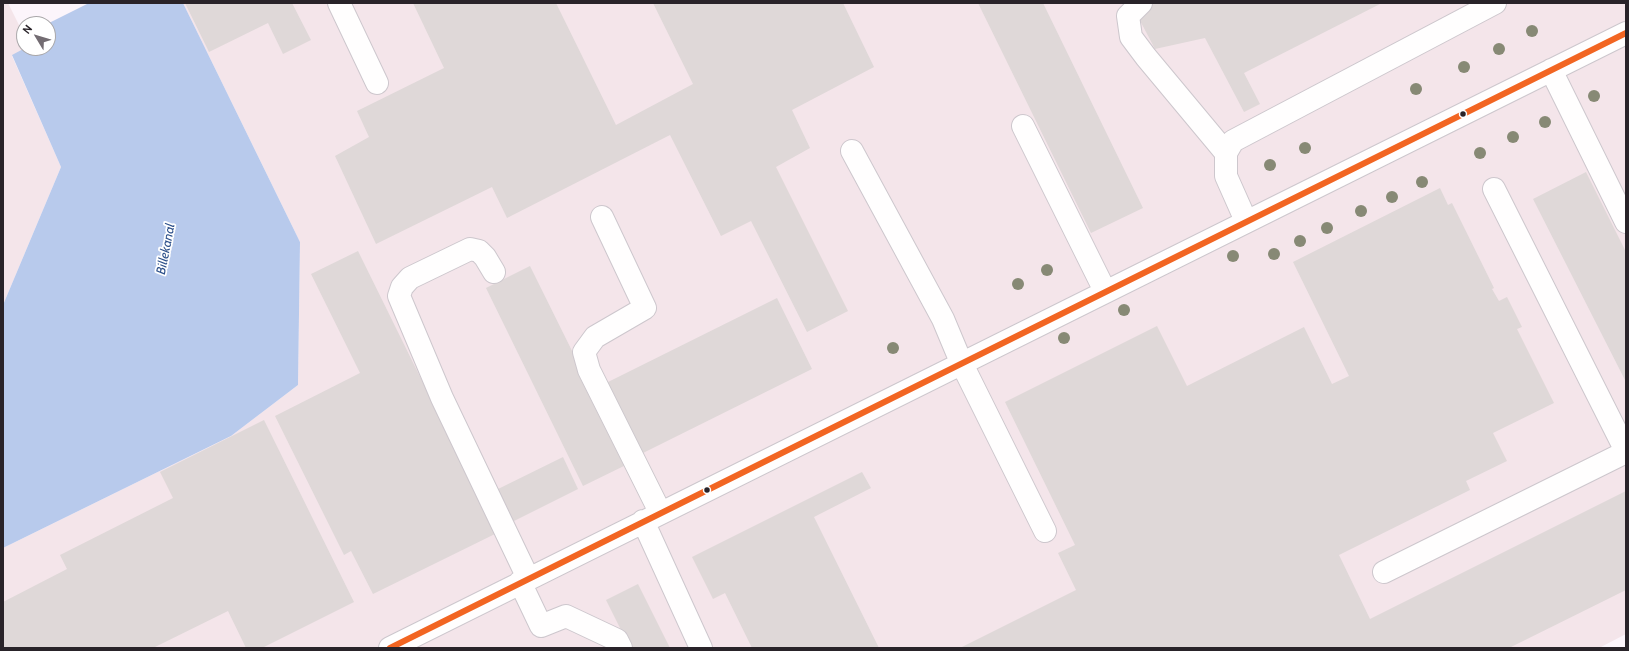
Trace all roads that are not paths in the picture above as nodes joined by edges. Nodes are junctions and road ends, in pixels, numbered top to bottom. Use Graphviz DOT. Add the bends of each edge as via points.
graph roads {
  1 [pos="339,3"];
  2 [pos="1141,3"];
  3 [pos="1495,3"];
  4 [pos="1626,33"];
  5 [pos="1551,70"];
  6 [pos="377,83"];
  7 [pos="1022,126"];
  8 [pos="852,151"];
  9 [pos="1226,154"];
  10 [pos="1494,188"];
  11 [pos="602,217"];
  12 [pos="1246,221"];
  13 [pos="1626,222"];
  14 [pos="494,272"];
  15 [pos="1105,291"];
  16 [pos="961,362"];
  17 [pos="1626,451"];
  18 [pos="651,517"];
  19 [pos="1044,531"];
  20 [pos="1384,572"];
  21 [pos="524,580"];
  22 [pos="390,648"];
  23 [pos="621,648"];
  24 [pos="701,648"];
  1 -- 6 [label="street"];
  2 -- 9 [label="street" via="1128,16 1131,37"];
  3 -- 9 [label="street" via="1234,141"];
  4 -- 5 [label="street"];
  5 -- 12 [label="street"];
  5 -- 13 [label="street"];
  7 -- 15 [label="street"];
  8 -- 16 [label="street" via="943,319"];
  9 -- 12 [label="street" via="1226,176"];
  10 -- 17 [label="street"];
  11 -- 18 [label="street" via="645,308 595,338 584,352 589,370"];
  12 -- 15 [label="street"];
  14 -- 21 [label="street" via="479,251 470,250 410,278 402,287 399,296"];
  15 -- 16 [label="street"];
  16 -- 18 [label="street"];
  16 -- 19 [label="street"];
  17 -- 20 [label="street"];
  18 -- 21 [label="street"];
  18 -- 24 [label="street"];
  21 -- 22 [label="street"];
  21 -- 23 [label="street" via="541,626 566,616 617,640"];
}
